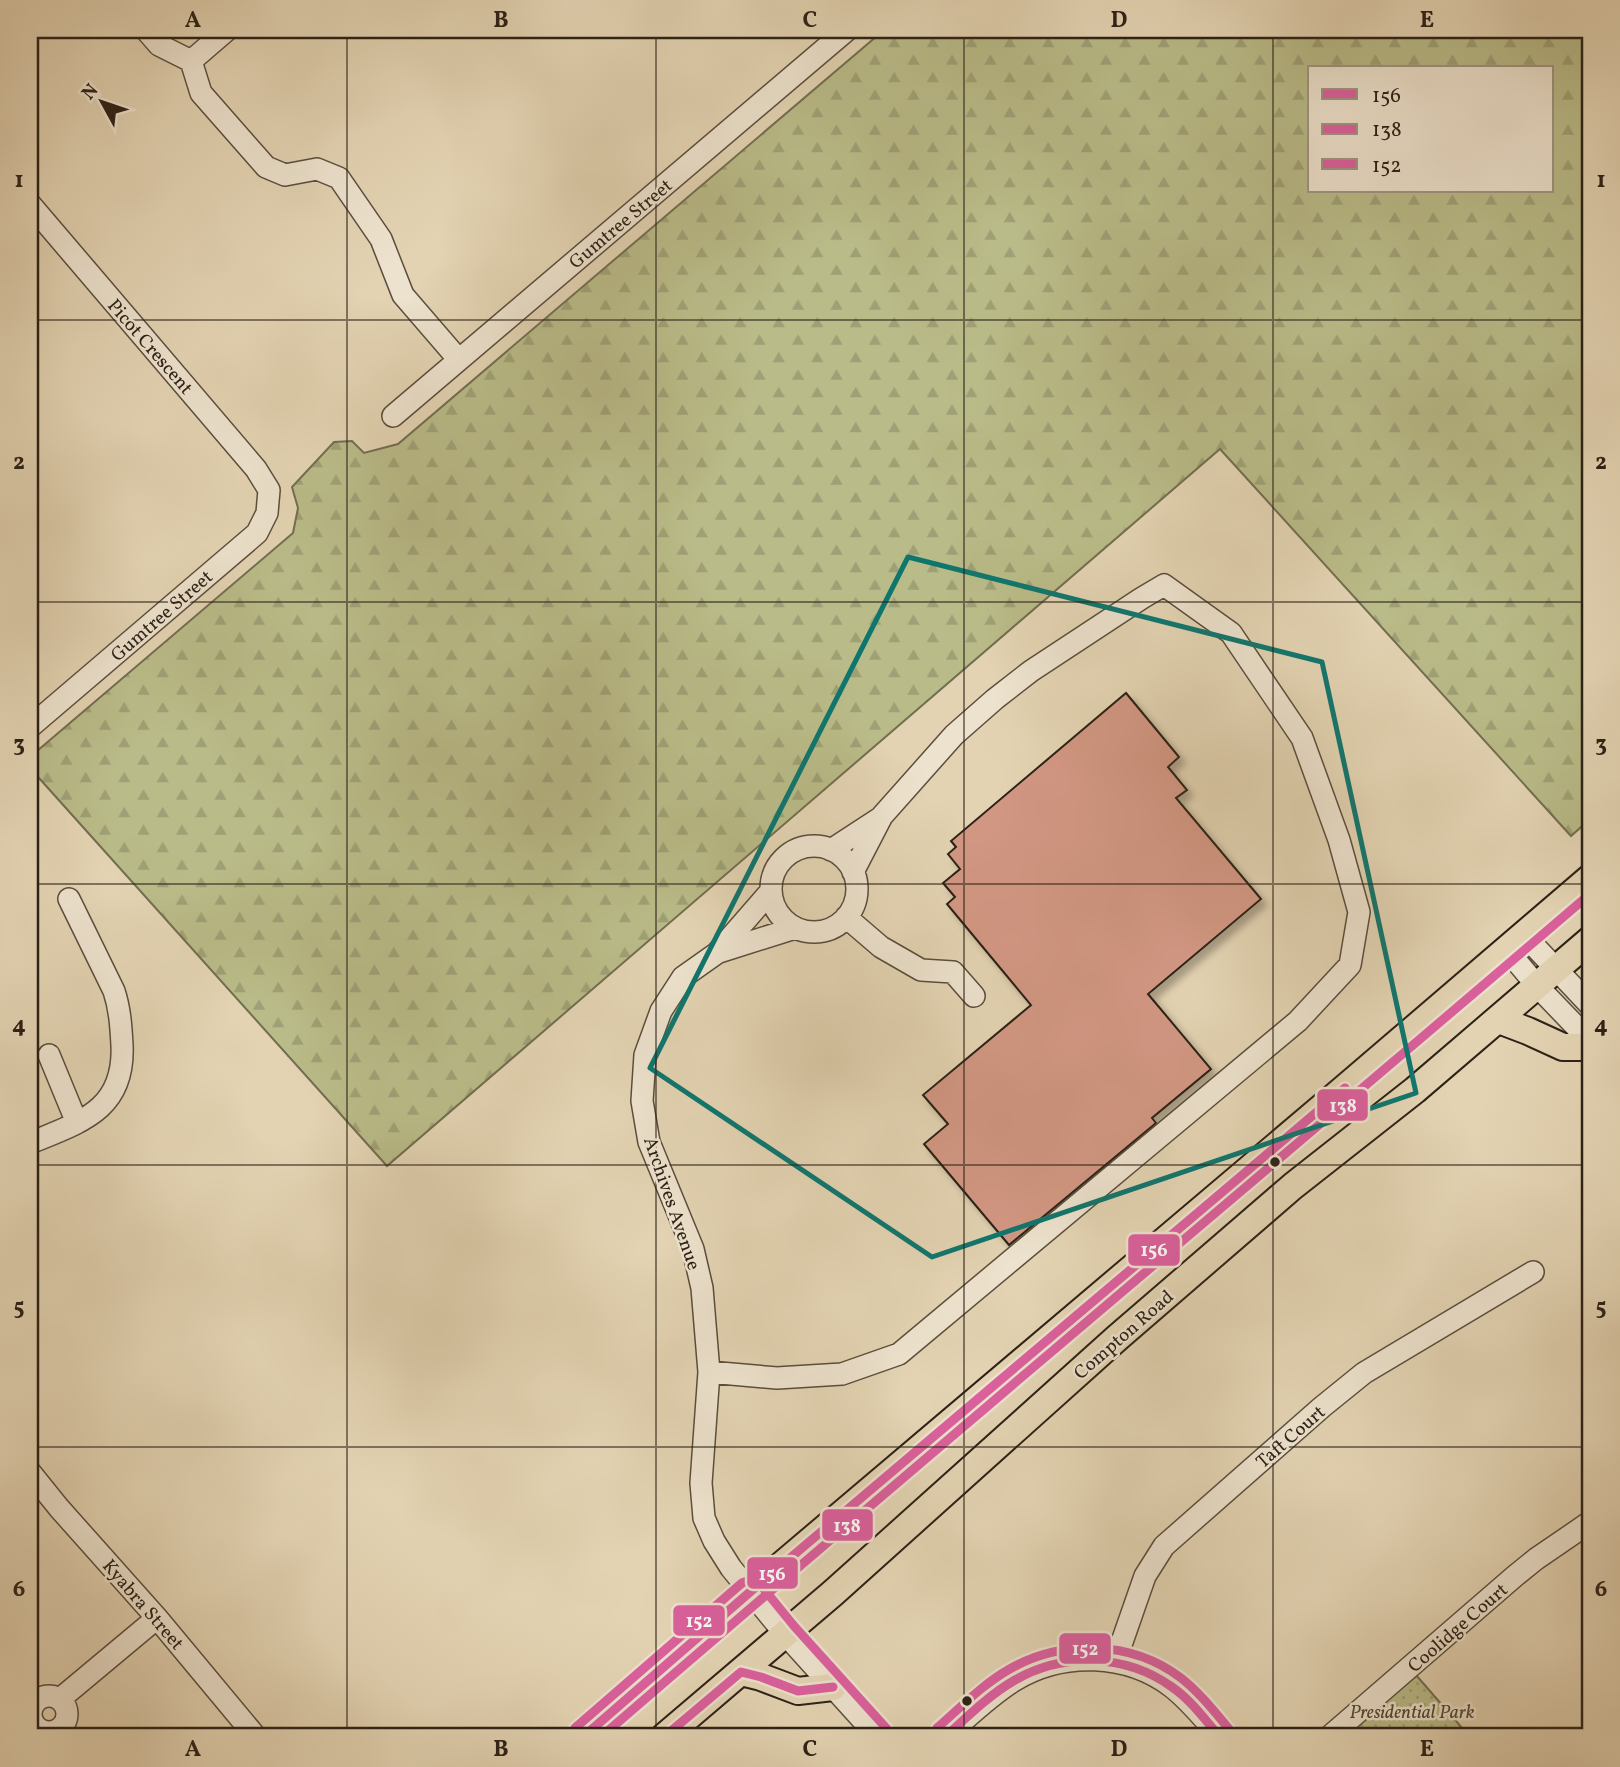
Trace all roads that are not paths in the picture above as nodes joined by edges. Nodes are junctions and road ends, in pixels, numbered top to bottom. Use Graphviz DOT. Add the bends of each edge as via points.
graph roads {
  1 [pos="146,30"];
  2 [pos="227,30"];
  3 [pos="847,30"];
  4 [pos="191,61"];
  5 [pos="30,204"];
  6 [pos="459,360"];
  7 [pos="393,416"];
  8 [pos="269,490"];
  9 [pos="30,727"];
  10 [pos="882,816"];
  11 [pos="831,850"];
  12 [pos="853,872"];
  13 [pos="1590,878"];
  14 [pos="771,891"];
  15 [pos="69,899"];
  16 [pos="846,917"];
  17 [pos="795,928"];
  18 [pos="1590,940"];
  19 [pos="1515,943"];
  20 [pos="717,953"];
  21 [pos="1547,978"];
  22 [pos="974,996"];
  23 [pos="1590,1005"];
  24 [pos="1499,1020"];
  25 [pos="1590,1041"];
  26 [pos="1590,1047"];
  27 [pos="49,1055"];
  28 [pos="77,1123"];
  29 [pos="30,1143"];
  30 [pos="1533,1272"];
  31 [pos="709,1372"];
  32 [pos="30,1472"];
  33 [pos="1590,1522"];
  34 [pos="750,1592"];
  35 [pos="157,1618"];
  36 [pos="785,1634"];
  37 [pos="1115,1662"];
  38 [pos="741,1672"];
  39 [pos="833,1687"];
  40 [pos="60,1699"];
  41 [pos="32,1726"];
  42 [pos="64,1733"];
  43 [pos="256,1737"];
  44 [pos="583,1737"];
  45 [pos="664,1737"];
  46 [pos="878,1737"];
  47 [pos="945,1737"];
  48 [pos="1220,1737"];
  49 [pos="1329,1737"];
  1 -- 4 [label="street" via="159,45"];
  2 -- 4 [label="street"];
  3 -- 6 [label="street, Gumtree Street"];
  4 -- 6 [label="street" via="201,93 266,167 285,175 317,169 339,178 381,239 403,295"];
  5 -- 8 [label="street, Picot Crescent" via="257,469"];
  6 -- 7 [label="street, Gumtree Street"];
  8 -- 9 [label="street, Gumtree Street" via="267,513 257,533"];
  10 -- 11 [label="street"];
  10 -- 12 [label="street"];
  10 -- 31 [label="street" via="954,735 995,699 1164,585 1231,633 1302,738 1359,912 1350,965 1298,1021 899,1354 842,1374 777,1378"];
  11 -- 12 [label="street"];
  11 -- 14 [label="street" via="815,846 792,852 776,869"];
  12 -- 16 [label="street" via="856,894"];
  13 -- 19 [label="main road"];
  14 -- 17 [label="street" via="776,910"];
  14 -- 20 [label="street"];
  15 -- 28 [label="street" via="114,991 122,1057 114,1091"];
  16 -- 17 [label="street" via="822,931"];
  16 -- 22 [label="street" via="881,947 921,970 953,972"];
  17 -- 20 [label="street"];
  18 -- 21 [label="main road, Compton Road"];
  19 -- 21 [label="street"];
  19 -- 34 [label="main road"];
  20 -- 31 [label="street, Archives Avenue" via="683,977 661,1012 645,1055 642,1101 649,1142 693,1249 702,1288"];
  21 -- 23 [label="street"];
  21 -- 24 [label="main road, Compton Road"];
  21 -- 25 [label="street"];
  24 -- 26 [label="main road" via="1563,1047"];
  24 -- 36 [label="main road, Compton Road" via="1293,1186 1116,1338"];
  27 -- 28 [label="street"];
  28 -- 29 [label="street"];
  30 -- 37 [label="street, Taft Court" via="1364,1373 1164,1546 1145,1576"];
  31 -- 34 [label="street, Archives Avenue" via="701,1483 704,1518 722,1554"];
  32 -- 35 [label="street, Kyabra Street"];
  33 -- 49 [label="street, Coolidge Court" via="1515,1576"];
  34 -- 36 [label="street, Archives Avenue"];
  34 -- 44 [label="main road"];
  35 -- 40 [label="street"];
  35 -- 43 [label="street, Kyabra Street"];
  36 -- 38 [label="main road, Compton Road"];
  36 -- 39 [label="street, Archives Avenue"];
  37 -- 47 [label="street" via="1084,1660 1040,1668 990,1698"];
  37 -- 48 [label="street" via="1171,1686"];
  38 -- 39 [label="main road" via="798,1691"];
  38 -- 45 [label="main road, Compton Road"];
  39 -- 46 [label="street, Archives Avenue"];
  40 -- 41 [label="street" via="49,1696 36,1701"];
  40 -- 42 [label="street" via="67,1714"];
  41 -- 42 [label="street"];
}
